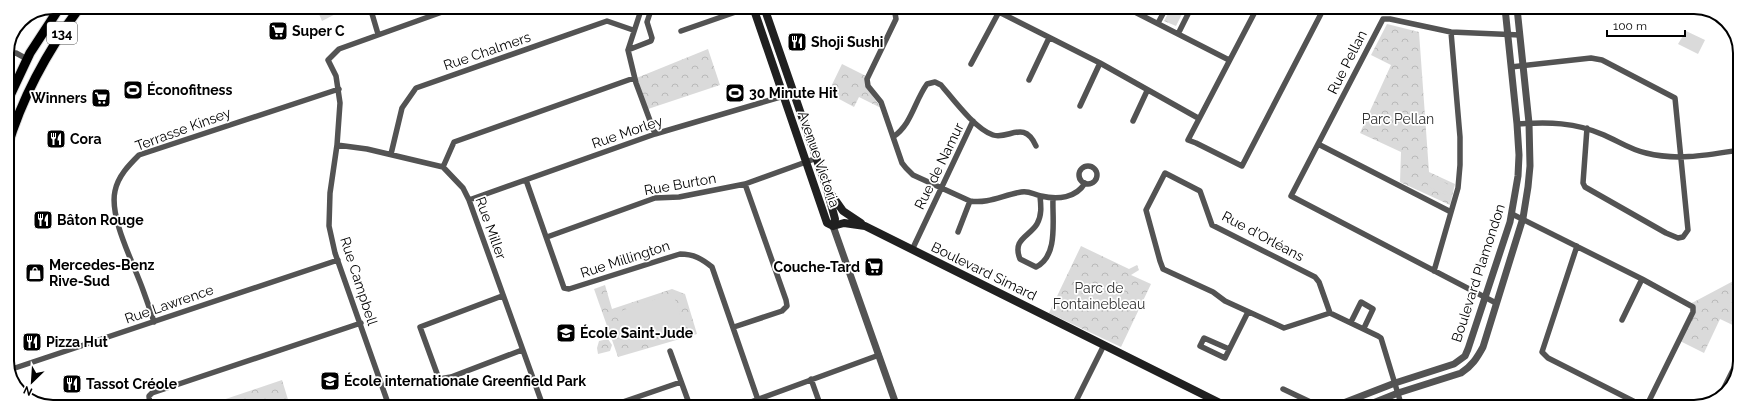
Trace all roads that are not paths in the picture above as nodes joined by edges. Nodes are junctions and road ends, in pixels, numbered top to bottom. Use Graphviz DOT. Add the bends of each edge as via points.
graph roads {
  1 [pos="56,14"];
  2 [pos="75,14"];
  3 [pos="372,14"];
  4 [pos="436,14"];
  5 [pos="639,14"];
  6 [pos="650,14"];
  7 [pos="731,14"];
  8 [pos="754,14"];
  9 [pos="766,14"];
  10 [pos="895,14"];
  11 [pos="998,14"];
  12 [pos="1007,14"];
  13 [pos="1139,14"];
  14 [pos="1163,14"];
  15 [pos="1187,14"];
  16 [pos="1254,14"];
  17 [pos="1321,14"];
  18 [pos="1505,14"];
  19 [pos="1518,14"];
  20 [pos="1158,24"];
  21 [pos="633,30"];
  22 [pos="681,31"];
  23 [pos="1451,32"];
  24 [pos="378,34"];
  25 [pos="1178,34"];
  26 [pos="1520,34"];
  27 [pos="1507,35"];
  28 [pos="1049,38"];
  29 [pos="628,50"];
  30 [pos="14,53"];
  31 [pos="27,59"];
  32 [pos="1229,60"];
  33 [pos="1100,63"];
  34 [pos="971,64"];
  35 [pos="1523,66"];
  36 [pos="1511,67"];
  37 [pos="634,78"];
  38 [pos="1029,80"];
  39 [pos="14,87"];
  40 [pos="339,89"];
  41 [pos="1147,91"];
  42 [pos="794,93"];
  43 [pos="784,96"];
  44 [pos="1080,106"];
  45 [pos="1198,118"];
  46 [pos="974,121"];
  47 [pos="1133,121"];
  48 [pos="1529,123"];
  49 [pos="1517,124"];
  50 [pos="1587,128"];
  51 [pos="14,129"];
  52 [pos="655,134"];
  53 [pos="892,136"];
  54 [pos="1318,144"];
  55 [pos="337,145"];
  56 [pos="1036,146"];
  57 [pos="1733,151"];
  58 [pos="392,154"];
  59 [pos="1682,157"];
  60 [pos="817,158"];
  61 [pos="806,160"];
  62 [pos="443,167"];
  63 [pos="526,180"];
  64 [pos="1085,183"];
  65 [pos="745,184"];
  66 [pos="941,188"];
  67 [pos="827,190"];
  68 [pos="1040,196"];
  69 [pos="1053,198"];
  70 [pos="469,200"];
  71 [pos="970,201"];
  72 [pos="1451,212"];
  73 [pos="1512,214"];
  74 [pos="1523,218"];
  75 [pos="833,226"];
  76 [pos="865,226"];
  77 [pos="958,232"];
  78 [pos="547,237"];
  79 [pos="1577,246"];
  80 [pos="912,250"];
  81 [pos="338,260"];
  82 [pos="1434,271"];
  83 [pos="1642,279"];
  84 [pos="502,296"];
  85 [pos="1485,298"];
  86 [pos="1496,303"];
  87 [pos="1248,312"];
  88 [pos="1330,313"];
  89 [pos="1622,320"];
  90 [pos="154,322"];
  91 [pos="1351,322"];
  92 [pos="361,323"];
  93 [pos="734,327"];
  94 [pos="1364,328"];
  95 [pos="1104,345"];
  96 [pos="1229,349"];
  97 [pos="522,350"];
  98 [pos="670,351"];
  99 [pos="879,355"];
  100 [pos="15,368"];
  101 [pos="811,379"];
  102 [pos="681,382"];
  103 [pos="1394,382"];
  104 [pos="1283,389"];
  105 [pos="1398,393"];
  106 [pos="149,400"];
  107 [pos="387,400"];
  108 [pos="539,400"];
  109 [pos="636,400"];
  110 [pos="688,400"];
  111 [pos="758,400"];
  112 [pos="819,400"];
  113 [pos="895,400"];
  114 [pos="1076,400"];
  115 [pos="1214,400"];
  116 [pos="1307,400"];
  117 [pos="1349,400"];
  118 [pos="1380,400"];
  119 [pos="1400,400"];
  120 [pos="1632,400"];
  121 [pos="1649,400"];
  1 -- 31 [label="main road, 134"];
  2 -- 51 [label="main road, 134" via="38,74"];
  3 -- 24 [label="street"];
  4 -- 24 [label="street"];
  5 -- 21 [label="street"];
  6 -- 29 [label="street" via="647,22 651,41"];
  7 -- 22 [label="street"];
  8 -- 43 [label="main road, Avenue Victoria"];
  9 -- 42 [label="main road, Avenue Victoria"];
  10 -- 53 [label="street" via="896,19 867,79 868,86 881,102"];
  11 -- 34 [label="street"];
  12 -- 28 [label="street"];
  13 -- 20 [label="street"];
  14 -- 20 [label="street"];
  15 -- 25 [label="street"];
  16 -- 32 [label="street"];
  17 -- 45 [label="street" via="1242,166 1188,140"];
  18 -- 27 [label="street, Boulevard Plamondon"];
  19 -- 26 [label="street, Boulevard Plamondon"];
  20 -- 25 [label="street"];
  21 -- 29 [label="street"];
  21 -- 58 [label="street, Rue Chalmers" via="607,21 416,88 402,108"];
  23 -- 27 [label="street, Rue Pellan"];
  23 -- 54 [label="street, Rue Pellan" via="1390,19 1383,20"];
  23 -- 72 [label="street" via="1460,137 1458,188"];
  24 -- 40 [label="street, Rue Campbell" via="338,49 328,60"];
  25 -- 32 [label="street"];
  26 -- 27 [label="street, Rue Pellan"];
  26 -- 35 [label="street, Boulevard Plamondon"];
  27 -- 36 [label="street, Boulevard Plamondon"];
  28 -- 33 [label="street"];
  28 -- 38 [label="street"];
  29 -- 37 [label="street"];
  30 -- 31 [label="street"];
  31 -- 39 [label="main road, 134"];
  32 -- 45 [label="street"];
  33 -- 41 [label="street"];
  33 -- 44 [label="street"];
  35 -- 36 [label="street"];
  35 -- 48 [label="street, Boulevard Plamondon"];
  35 -- 59 [label="street" via="1591,58 1602,60 1675,98"];
  36 -- 49 [label="street, Boulevard Plamondon"];
  37 -- 52 [label="street"];
  37 -- 62 [label="street" via="454,142"];
  40 -- 55 [label="street, Rue Campbell"];
  40 -- 90 [label="street, Terrasse Kinsey" via="138,155 125,170 115,190 114,208 130,260"];
  41 -- 45 [label="street"];
  41 -- 47 [label="street"];
  42 -- 43 [label="street, Rue Morley"];
  42 -- 60 [label="main road, Avenue Victoria"];
  43 -- 52 [label="street, Rue Morley"];
  43 -- 61 [label="main road, Avenue Victoria"];
  46 -- 53 [label="street, Rue de Namur" via="941,85 930,82 924,87 906,124 900,132"];
  46 -- 56 [label="street" via="992,134 1022,132 1032,139"];
  46 -- 66 [label="street, Rue de Namur"];
  48 -- 49 [label="street"];
  48 -- 50 [label="street" via="1555,122"];
  48 -- 74 [label="street, Boulevard Plamondon" via="1530,166"];
  49 -- 73 [label="street, Boulevard Plamondon" via="1518,176"];
  50 -- 59 [label="street" via="1644,153"];
  50 -- 59 [label="street" via="1583,183 1585,187 1678,238 1683,237 1688,230"];
  52 -- 63 [label="street, Rue Morley"];
  53 -- 66 [label="street" via="906,168 913,175"];
  54 -- 72 [label="street"];
  54 -- 82 [label="street, Rue Pellan" via="1292,196"];
  55 -- 58 [label="street"];
  55 -- 81 [label="street, Rue Campbell" via="330,193 329,226"];
  57 -- 59 [label="street"];
  58 -- 62 [label="street"];
  60 -- 61 [label="street, Rue Burton"];
  60 -- 67 [label="main road, Avenue Victoria"];
  61 -- 65 [label="street, Rue Burton"];
  61 -- 75 [label="main road, Avenue Victoria" via="827,223"];
  62 -- 70 [label="street, Rue Miller" via="463,188"];
  63 -- 70 [label="street, Rue Morley"];
  63 -- 78 [label="street, Rue Millington"];
  64 -- 69 [label="street" via="1081,190 1073,195"];
  65 -- 78 [label="street, Rue Burton" via="679,197 655,198"];
  65 -- 93 [label="street" via="786,306 782,311"];
  66 -- 71 [label="street"];
  66 -- 80 [label="street, Rue de Namur"];
  67 -- 75 [label="main road, Avenue Victoria" via="835,220"];
  67 -- 76 [label="main road" via="843,211"];
  68 -- 69 [label="street"];
  68 -- 69 [label="street" via="1040,217 1036,226 1024,235 1017,253 1020,259 1036,267 1043,264 1052,246"];
  68 -- 71 [label="street" via="1028,191 985,202"];
  70 -- 84 [label="street, Rue Miller"];
  71 -- 77 [label="street"];
  72 -- 82 [label="street"];
  73 -- 74 [label="street"];
  73 -- 85 [label="street, Boulevard Plamondon"];
  74 -- 79 [label="street"];
  74 -- 86 [label="street, Boulevard Plamondon"];
  75 -- 76 [label="main road, Boulevard Simard" via="844,223"];
  75 -- 99 [label="street, Avenue Victoria"];
  76 -- 80 [label="main road, Boulevard Simard"];
  78 -- 93 [label="street, Rue Millington" via="564,288 569,289 680,254 690,254 703,260 712,267"];
  79 -- 83 [label="street"];
  79 -- 120 [label="street" via="1542,352 1548,358"];
  80 -- 95 [label="main road, Boulevard Simard"];
  81 -- 90 [label="street, Rue Lawrence"];
  81 -- 92 [label="street, Rue Campbell"];
  82 -- 85 [label="street"];
  83 -- 89 [label="street"];
  83 -- 121 [label="street" via="1693,307 1693,312"];
  84 -- 97 [label="street, Rue Miller"];
  84 -- 97 [label="street" via="420,327 435,370 439,379 451,377"];
  85 -- 86 [label="street"];
  85 -- 103 [label="street, Boulevard Plamondon" via="1464,356 1454,364"];
  86 -- 105 [label="street, Boulevard Plamondon" via="1482,347 1470,367 1461,373"];
  87 -- 88 [label="street" via="1284,328"];
  87 -- 88 [label="street, Rue d'Orléans" via="1213,292 1163,269 1146,215 1165,173 1200,190 1212,225 1315,277 1320,282"];
  87 -- 96 [label="street"];
  88 -- 91 [label="street"];
  90 -- 100 [label="street, Rue Lawrence"];
  91 -- 94 [label="street"];
  91 -- 94 [label="street" via="1361,302 1373,309"];
  92 -- 106 [label="street" via="189,379 152,393"];
  92 -- 107 [label="street, Rue Campbell"];
  93 -- 111 [label="street, Rue Millington"];
  94 -- 103 [label="street" via="1381,338"];
  95 -- 114 [label="street"];
  95 -- 115 [label="main road, Boulevard Simard"];
  96 -- 96 [label="street" via="1225,358 1200,346 1204,338"];
  97 -- 108 [label="street, Rue Miller"];
  98 -- 102 [label="street"];
  99 -- 101 [label="street"];
  99 -- 113 [label="street, Avenue Victoria"];
  101 -- 111 [label="street"];
  101 -- 112 [label="street"];
  102 -- 109 [label="street"];
  102 -- 110 [label="street"];
  103 -- 105 [label="street"];
  103 -- 117 [label="street, Boulevard Plamondon"];
  104 -- 116 [label="street"];
  105 -- 118 [label="street, Boulevard Plamondon"];
  105 -- 119 [label="street"];
}
